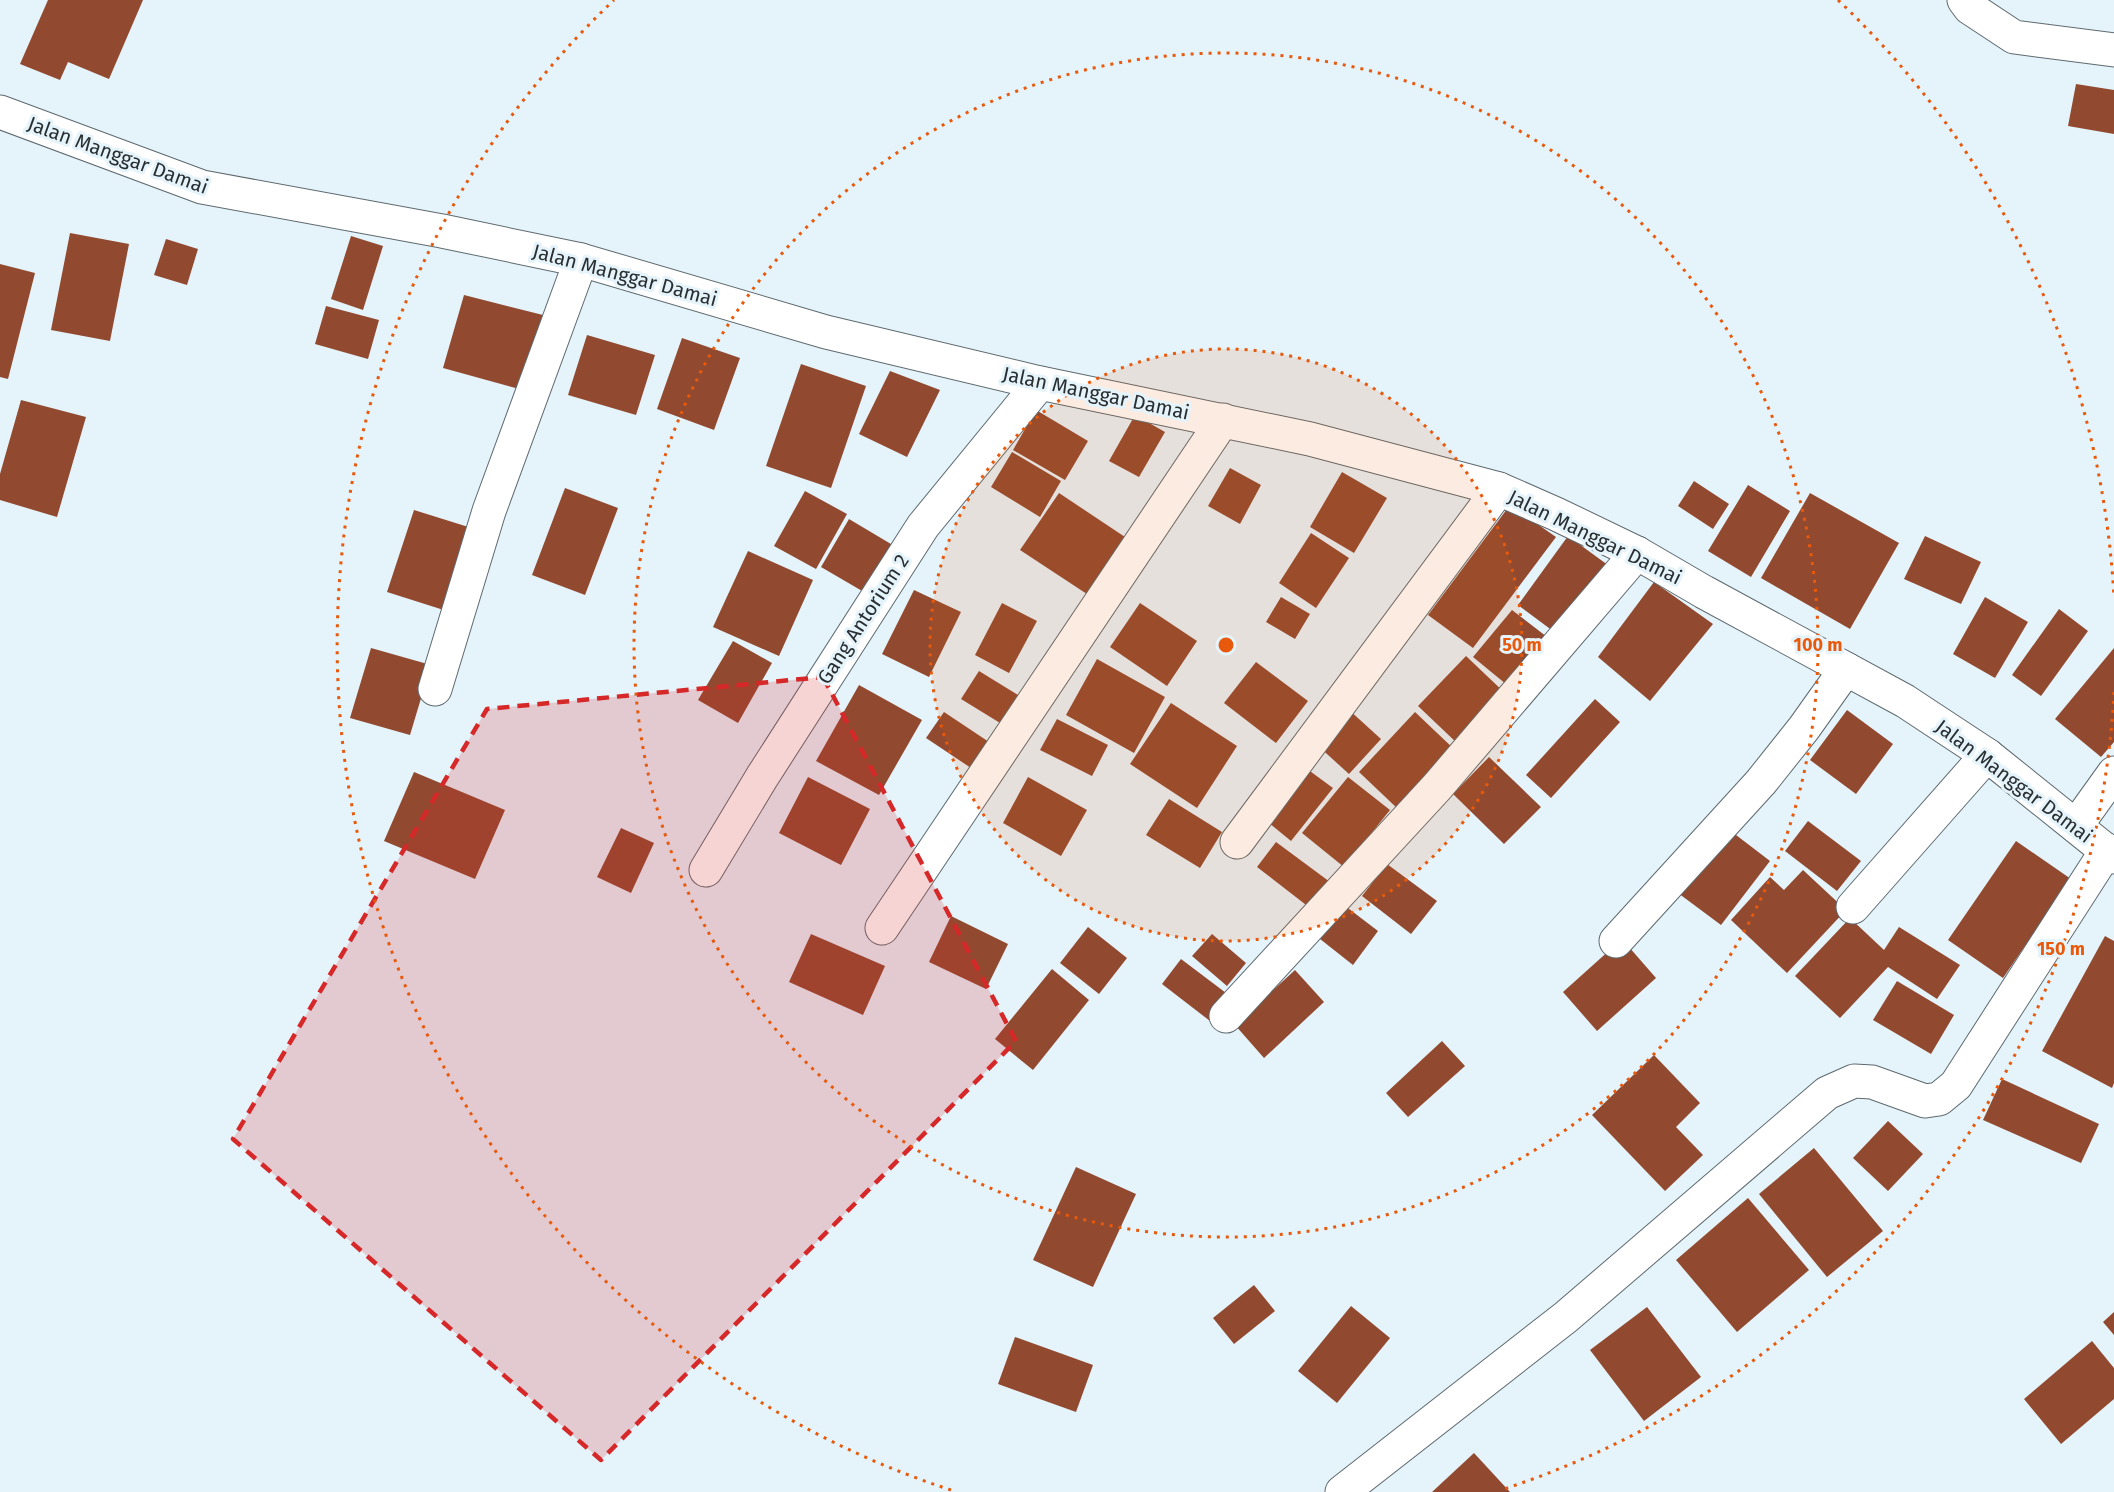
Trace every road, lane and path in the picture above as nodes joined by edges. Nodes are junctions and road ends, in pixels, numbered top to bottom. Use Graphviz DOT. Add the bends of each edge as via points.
graph roads {
  1 [pos="1964,0"];
  2 [pos="2114,50"];
  3 [pos="0,112"];
  4 [pos="581,260"];
  5 [pos="1040,383"];
  6 [pos="1223,420"];
  7 [pos="1499,489"];
  8 [pos="1637,553"];
  9 [pos="1846,669"];
  10 [pos="435,689"];
  11 [pos="1987,755"];
  12 [pos="2114,773"];
  13 [pos="2076,826"];
  14 [pos="1237,842"];
  15 [pos="2110,854"];
  16 [pos="706,870"];
  17 [pos="1852,908"];
  18 [pos="882,928"];
  19 [pos="1616,941"];
  20 [pos="1226,1016"];
  21 [pos="1342,1492"];
  1 -- 2 [label="street" via="2014,37"];
  3 -- 4 [label="street, Jalan Manggar Damai" via="202,187"];
  4 -- 5 [label="street, Jalan Manggar Damai" via="826,332"];
  4 -- 10 [label="street" via="489,511"];
  5 -- 6 [label="street, Jalan Manggar Damai"];
  5 -- 16 [label="street, Gang Antorium 2" via="923,526"];
  6 -- 7 [label="street, Jalan Manggar Damai"];
  6 -- 18 [label="street"];
  7 -- 8 [label="street, Jalan Manggar Damai"];
  7 -- 14 [label="street"];
  8 -- 9 [label="street, Jalan Manggar Damai"];
  8 -- 20 [label="street" via="1437,787"];
  9 -- 11 [label="street, Jalan Manggar Damai" via="1905,701"];
  9 -- 19 [label="street" via="1761,782"];
  11 -- 13 [label="street, Jalan Manggar Damai"];
  11 -- 17 [label="street"];
  12 -- 13 [label="street"];
  13 -- 15 [label="street, Jalan Manggar Damai"];
  15 -- 21 [label="street" via="1956,1085 1939,1099 1925,1101 1872,1082 1854,1081 1827,1093 1566,1317"];
}
